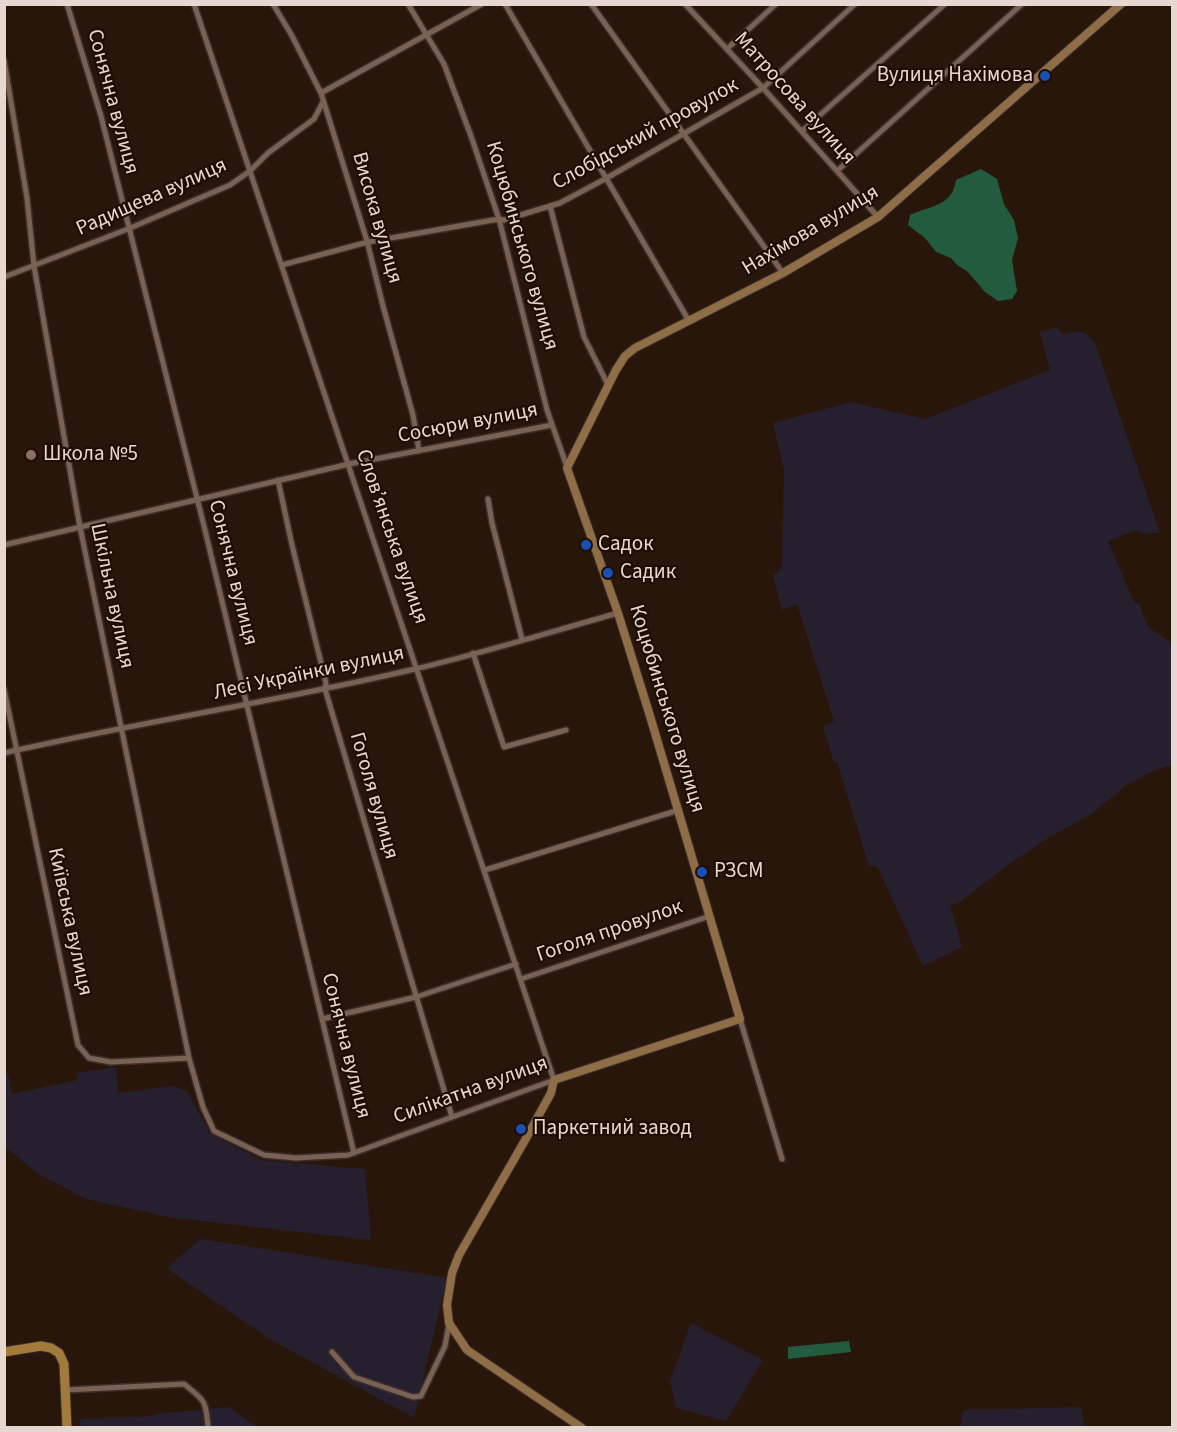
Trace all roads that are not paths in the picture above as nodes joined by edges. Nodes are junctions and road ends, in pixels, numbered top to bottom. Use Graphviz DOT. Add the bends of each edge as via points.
graph roads {
  1 [pos="67,4"];
  2 [pos="195,4"];
  3 [pos="273,4"];
  4 [pos="408,4"];
  5 [pos="482,4"];
  6 [pos="505,4"];
  7 [pos="591,4"];
  8 [pos="685,4"];
  9 [pos="776,4"];
  10 [pos="855,4"];
  11 [pos="945,4"];
  12 [pos="1022,4"];
  13 [pos="1120,4"];
  14 [pos="427,36"];
  15 [pos="727,49"];
  16 [pos="4,60"];
  17 [pos="763,88"];
  18 [pos="321,93"];
  19 [pos="324,102"];
  20 [pos="802,131"];
  21 [pos="683,133"];
  22 [pos="250,171"];
  23 [pos="837,171"];
  24 [pos="605,179"];
  25 [pos="550,206"];
  26 [pos="878,217"];
  27 [pos="499,219"];
  28 [pos="128,229"];
  29 [pos="368,242"];
  30 [pos="282,265"];
  31 [pos="34,266"];
  32 [pos="783,273"];
  33 [pos="4,277"];
  34 [pos="689,321"];
  35 [pos="608,385"];
  36 [pos="552,425"];
  37 [pos="419,451"];
  38 [pos="349,464"];
  39 [pos="567,468"];
  40 [pos="279,480"];
  41 [pos="196,499"];
  42 [pos="488,499"];
  43 [pos="80,527"];
  44 [pos="4,544"];
  45 [pos="618,614"];
  46 [pos="522,639"];
  47 [pos="473,653"];
  48 [pos="418,669"];
  49 [pos="4,689"];
  50 [pos="325,689"];
  51 [pos="247,704"];
  52 [pos="122,727"];
  53 [pos="566,730"];
  54 [pos="17,750"];
  55 [pos="4,753"];
  56 [pos="679,810"];
  57 [pos="485,870"];
  58 [pos="710,916"];
  59 [pos="516,964"];
  60 [pos="521,979"];
  61 [pos="416,997"];
  62 [pos="321,1019"];
  63 [pos="740,1019"];
  64 [pos="189,1058"];
  65 [pos="554,1080"];
  66 [pos="452,1117"];
  67 [pos="214,1131"];
  68 [pos="354,1153"];
  69 [pos="782,1159"];
  70 [pos="449,1323"];
  71 [pos="4,1352"];
  72 [pos="332,1352"];
  73 [pos="66,1390"];
  74 [pos="208,1427"];
  75 [pos="67,1428"];
  76 [pos="582,1428"];
  1 -- 28 [label="street, Сонячна вулиця" via="101,116"];
  2 -- 22 [label="street, Слов’янська вулиця"];
  3 -- 18 [label="street, Висока вулиця"];
  4 -- 14 [label="street, Коцюбинського вулиця"];
  5 -- 14 [label="street"];
  6 -- 24 [label="street"];
  7 -- 21 [label="street"];
  8 -- 15 [label="street, Матросова вулиця"];
  9 -- 15 [label="street"];
  10 -- 17 [label="street, Слобідський провулок"];
  11 -- 20 [label="street"];
  12 -- 23 [label="street"];
  13 -- 26 [label="street, Нахімова вулиця"];
  14 -- 18 [label="street"];
  14 -- 27 [label="street, Коцюбинського вулиця" via="444,64"];
  15 -- 17 [label="street, Матросова вулиця"];
  16 -- 31 [label="street, Шкільна вулиця"];
  17 -- 20 [label="street, Матросова вулиця"];
  17 -- 21 [label="street, Слобідський провулок"];
  18 -- 19 [label="street, Висока вулиця"];
  19 -- 22 [label="street, Радищева вулиця" via="314,119"];
  19 -- 29 [label="street, Висока вулиця"];
  20 -- 23 [label="street, Матросова вулиця"];
  21 -- 24 [label="street, Слобідський провулок"];
  21 -- 32 [label="street"];
  22 -- 28 [label="street, Радищева вулиця" via="230,185"];
  22 -- 30 [label="street, Слов’янська вулиця"];
  23 -- 26 [label="street, Матросова вулиця"];
  24 -- 25 [label="street, Слобідський провулок"];
  24 -- 34 [label="street"];
  25 -- 27 [label="street, Слобідський провулок"];
  25 -- 35 [label="street" via="584,337"];
  26 -- 32 [label="street, Нахімова вулиця"];
  27 -- 29 [label="street, Слобідський провулок"];
  27 -- 36 [label="street, Коцюбинського вулиця"];
  28 -- 31 [label="street, Радищева вулиця"];
  28 -- 41 [label="street, Сонячна вулиця"];
  29 -- 30 [label="street, Слобідський провулок"];
  29 -- 37 [label="street, Висока вулиця"];
  30 -- 38 [label="street, Слов’янська вулиця"];
  31 -- 33 [label="street, Радищева вулиця"];
  31 -- 43 [label="street, Шкільна вулиця"];
  32 -- 34 [label="street, Нахімова вулиця"];
  34 -- 35 [label="street, Нахімова вулиця" via="624,356"];
  35 -- 39 [label="street, Нахімова вулиця"];
  36 -- 37 [label="street, Сосюри вулиця"];
  36 -- 39 [label="street, Коцюбинського вулиця"];
  37 -- 38 [label="street, Сосюри вулиця"];
  38 -- 40 [label="street, Сосюри вулиця"];
  38 -- 48 [label="street, Слов’янська вулиця"];
  39 -- 45 [label="street, Коцюбинського вулиця"];
  40 -- 41 [label="street, Сосюри вулиця"];
  40 -- 50 [label="street, Гоголя вулиця"];
  41 -- 43 [label="street, Сосюри вулиця"];
  41 -- 51 [label="street, Сонячна вулиця"];
  42 -- 46 [label="street"];
  43 -- 44 [label="street, Сосюри вулиця"];
  43 -- 52 [label="street, Шкільна вулиця"];
  45 -- 46 [label="street, Лесі Українки вулиця"];
  45 -- 56 [label="street, Коцюбинського вулиця"];
  46 -- 47 [label="street, Лесі Українки вулиця"];
  47 -- 48 [label="street, Лесі Українки вулиця"];
  47 -- 53 [label="street" via="504,747"];
  48 -- 50 [label="street, Лесі Українки вулиця"];
  48 -- 57 [label="street, Слов’янська вулиця"];
  49 -- 54 [label="street, Київська вулиця"];
  50 -- 51 [label="street, Лесі Українки вулиця"];
  50 -- 61 [label="street, Гоголя вулиця"];
  51 -- 52 [label="street, Лесі Українки вулиця"];
  51 -- 62 [label="street, Сонячна вулиця"];
  52 -- 54 [label="street, Лесі Українки вулиця"];
  52 -- 64 [label="street, Шкільна вулиця"];
  54 -- 55 [label="street, Лесі Українки вулиця"];
  54 -- 64 [label="street, Київська вулиця" via="78,1046 89,1058 111,1062"];
  56 -- 57 [label="street"];
  56 -- 58 [label="street, Коцюбинського вулиця"];
  57 -- 59 [label="street, Слов’янська вулиця"];
  58 -- 60 [label="street, Гоголя провулок"];
  58 -- 63 [label="street, Коцюбинського вулиця"];
  59 -- 60 [label="street, Слов’янська вулиця"];
  59 -- 61 [label="street, Гоголя провулок"];
  60 -- 65 [label="street, Слов’янська вулиця"];
  61 -- 62 [label="street, Гоголя провулок"];
  61 -- 66 [label="street, Гоголя вулиця"];
  62 -- 68 [label="street, Сонячна вулиця"];
  63 -- 65 [label="street, Силікатна вулиця"];
  63 -- 69 [label="street, Коцюбинського вулиця"];
  64 -- 67 [label="street, Шкільна вулиця"];
  65 -- 66 [label="street, Силікатна вулиця"];
  65 -- 70 [label="street" via="524,1143 459,1255 447,1305"];
  66 -- 68 [label="street, Силікатна вулиця"];
  67 -- 68 [label="street, Силікатна вулиця" via="264,1155 296,1158"];
  70 -- 72 [label="street" via="445,1346 421,1396 413,1397 354,1377"];
  70 -- 76 [label="street" via="467,1350"];
  71 -- 73 [label="main road" via="51,1348 62,1358"];
  73 -- 74 [label="street" via="184,1384 207,1405"];
  73 -- 75 [label="main road"];
}
